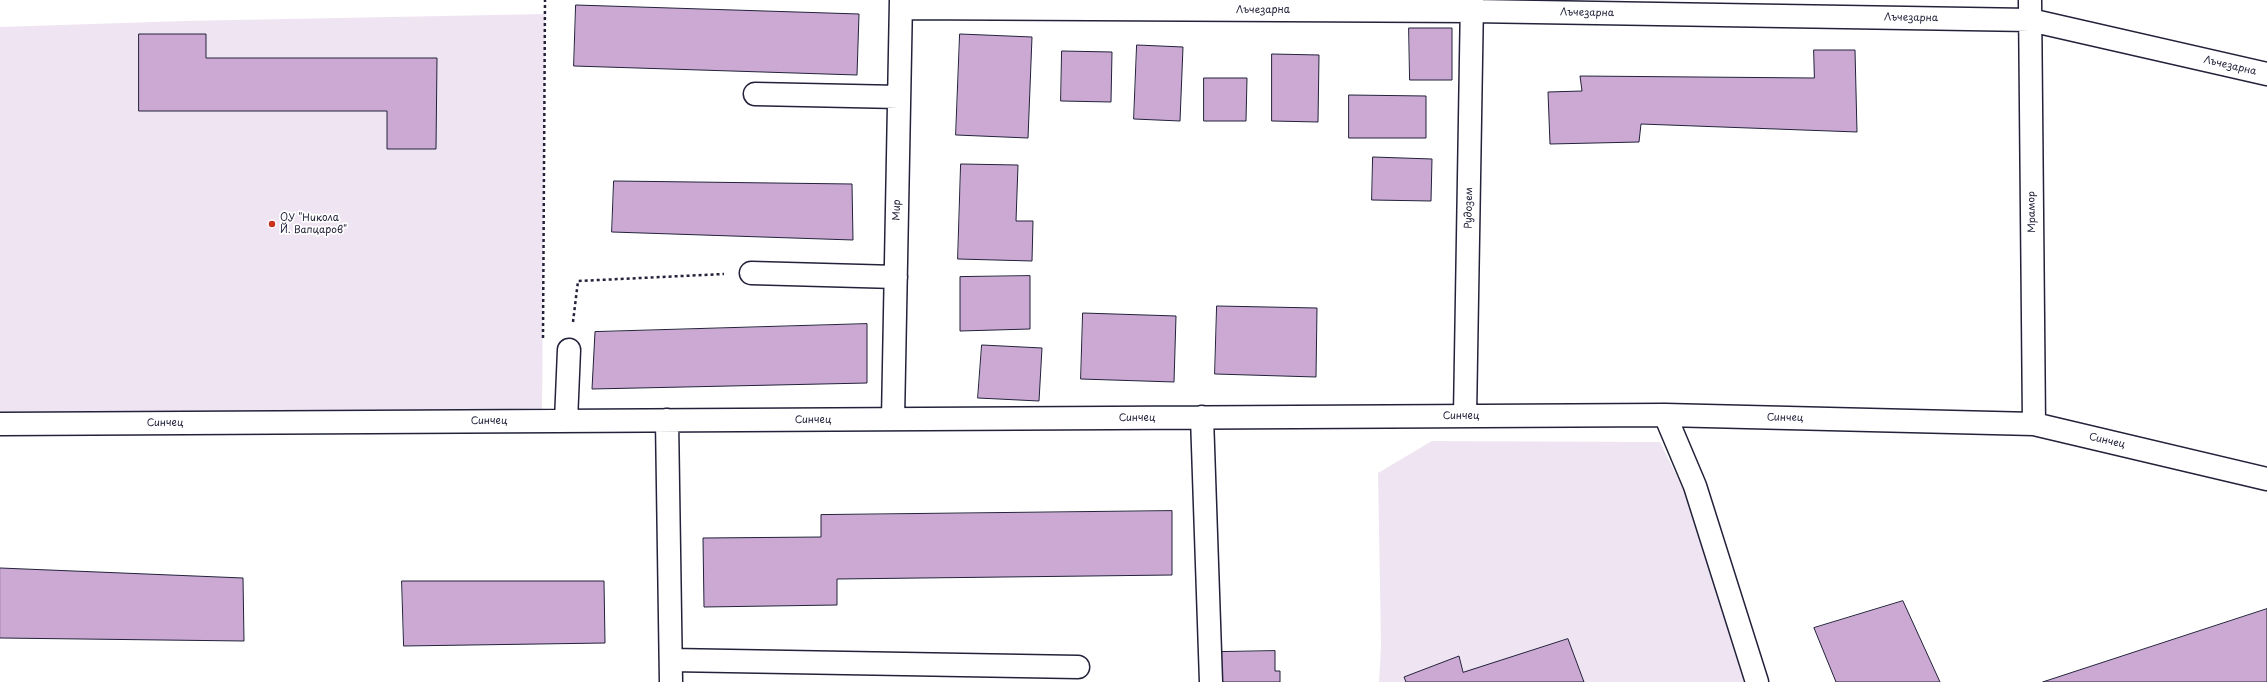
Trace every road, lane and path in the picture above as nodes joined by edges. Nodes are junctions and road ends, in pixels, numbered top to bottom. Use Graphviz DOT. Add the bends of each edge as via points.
graph roads {
  1 [pos="545,0"];
  2 [pos="902,4"];
  3 [pos="1472,5"];
  4 [pos="2030,10"];
  5 [pos="2267,74"];
  6 [pos="756,94"];
  7 [pos="899,97"];
  8 [pos="750,273"];
  9 [pos="896,276"];
  10 [pos="543,341"];
  11 [pos="569,350"];
  12 [pos="1665,415"];
  13 [pos="1465,416"];
  14 [pos="1202,417"];
  15 [pos="893,419"];
  16 [pos="667,420"];
  17 [pos="566,421"];
  18 [pos="0,424"];
  19 [pos="2034,424"];
  20 [pos="2267,479"];
  21 [pos="671,660"];
  22 [pos="1078,667"];
  23 [pos="671,682"];
  24 [pos="1211,682"];
  25 [pos="1757,682"];
  1 -- 10 [label="path"];
  2 -- 3 [label="street, Лъчезарна"];
  2 -- 7 [label="street, Мир"];
  3 -- 4 [label="street, Лъчезарна"];
  3 -- 13 [label="street, Рудозем"];
  4 -- 5 [label="street, Лъчезарна"];
  4 -- 19 [label="street, Мрамор"];
  6 -- 7 [label="street"];
  7 -- 9 [label="street, Мир"];
  8 -- 9 [label="street"];
  8 -- 11 [label="path" via="578,282"];
  9 -- 15 [label="street, Мир"];
  11 -- 17 [label="street"];
  12 -- 13 [label="street, Синчец"];
  12 -- 19 [label="street, Синчец"];
  12 -- 25 [label="street" via="1695,486"];
  13 -- 14 [label="street, Синчец"];
  14 -- 15 [label="street, Синчец"];
  14 -- 24 [label="street"];
  15 -- 16 [label="street, Синчец"];
  16 -- 17 [label="street, Синчец"];
  16 -- 21 [label="street"];
  17 -- 18 [label="street, Синчец"];
  19 -- 20 [label="street, Синчец"];
  21 -- 22 [label="street"];
  21 -- 23 [label="street"];
}
